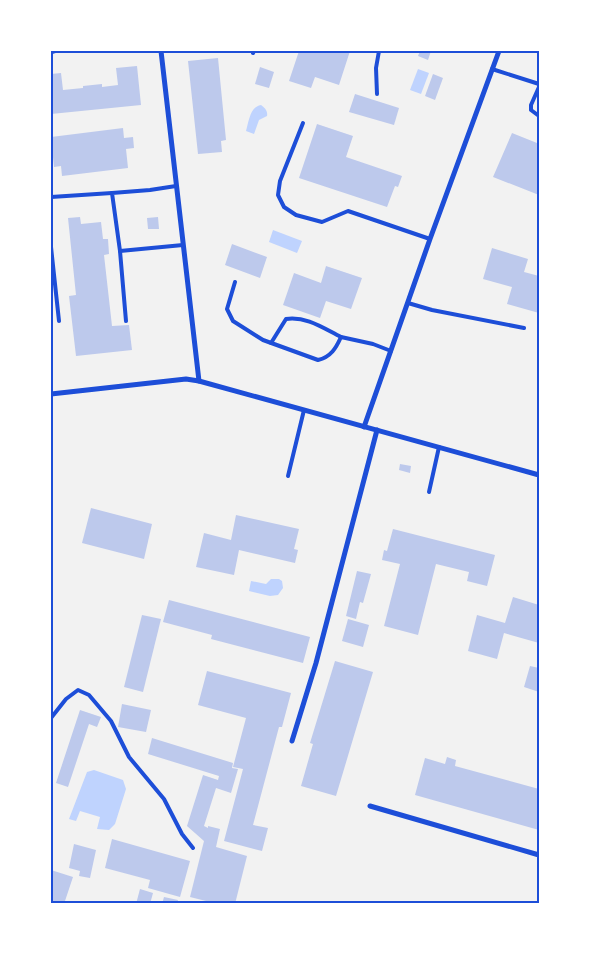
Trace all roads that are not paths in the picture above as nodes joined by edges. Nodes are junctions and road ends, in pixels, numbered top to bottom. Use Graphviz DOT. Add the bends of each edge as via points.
graph roads {
  1 [pos="161,51"];
  2 [pos="379,51"];
  3 [pos="498,51"];
  4 [pos="492,69"];
  5 [pos="539,85"];
  6 [pos="377,94"];
  7 [pos="539,116"];
  8 [pos="303,123"];
  9 [pos="176,186"];
  10 [pos="112,193"];
  11 [pos="51,197"];
  12 [pos="430,239"];
  13 [pos="183,245"];
  14 [pos="51,247"];
  15 [pos="120,251"];
  16 [pos="235,282"];
  17 [pos="408,302"];
  18 [pos="59,321"];
  19 [pos="126,321"];
  20 [pos="524,328"];
  21 [pos="341,337"];
  22 [pos="272,343"];
  23 [pos="391,351"];
  24 [pos="199,381"];
  25 [pos="51,394"];
  26 [pos="304,410"];
  27 [pos="364,427"];
  28 [pos="377,430"];
  29 [pos="440,447"];
  30 [pos="539,474"];
  31 [pos="288,476"];
  32 [pos="429,492"];
  33 [pos="51,718"];
  34 [pos="292,741"];
  35 [pos="370,806"];
  36 [pos="193,848"];
  37 [pos="539,855"];
  1 -- 9 [label="street"];
  2 -- 6 [label="lane"];
  3 -- 4 [label="street"];
  4 -- 5 [label="lane"];
  4 -- 12 [label="street"];
  5 -- 7 [label="lane" via="531,110"];
  8 -- 12 [label="lane" via="280,181 278,195 284,207 296,215 322,222 348,211"];
  9 -- 10 [label="lane"];
  9 -- 13 [label="street"];
  10 -- 11 [label="lane"];
  10 -- 15 [label="lane"];
  12 -- 17 [label="street"];
  13 -- 15 [label="lane"];
  13 -- 24 [label="street"];
  14 -- 18 [label="lane"];
  15 -- 19 [label="lane"];
  16 -- 22 [label="lane" via="227,309 233,321"];
  17 -- 20 [label="lane" via="432,310"];
  17 -- 23 [label="street"];
  21 -- 22 [label="lane" via="332,352 318,360"];
  21 -- 22 [label="lane" via="307,320 295,318 286,319"];
  21 -- 23 [label="lane"];
  23 -- 27 [label="street"];
  24 -- 25 [label="street" via="186,379"];
  24 -- 26 [label="street"];
  26 -- 27 [label="street"];
  26 -- 31 [label="lane"];
  27 -- 28 [label="street"];
  28 -- 29 [label="street"];
  28 -- 34 [label="street" via="316,663"];
  29 -- 30 [label="street"];
  29 -- 32 [label="lane"];
  33 -- 36 [label="lane" via="78,690 88,695 111,721 129,757 164,799"];
  35 -- 37 [label="street"];
}
